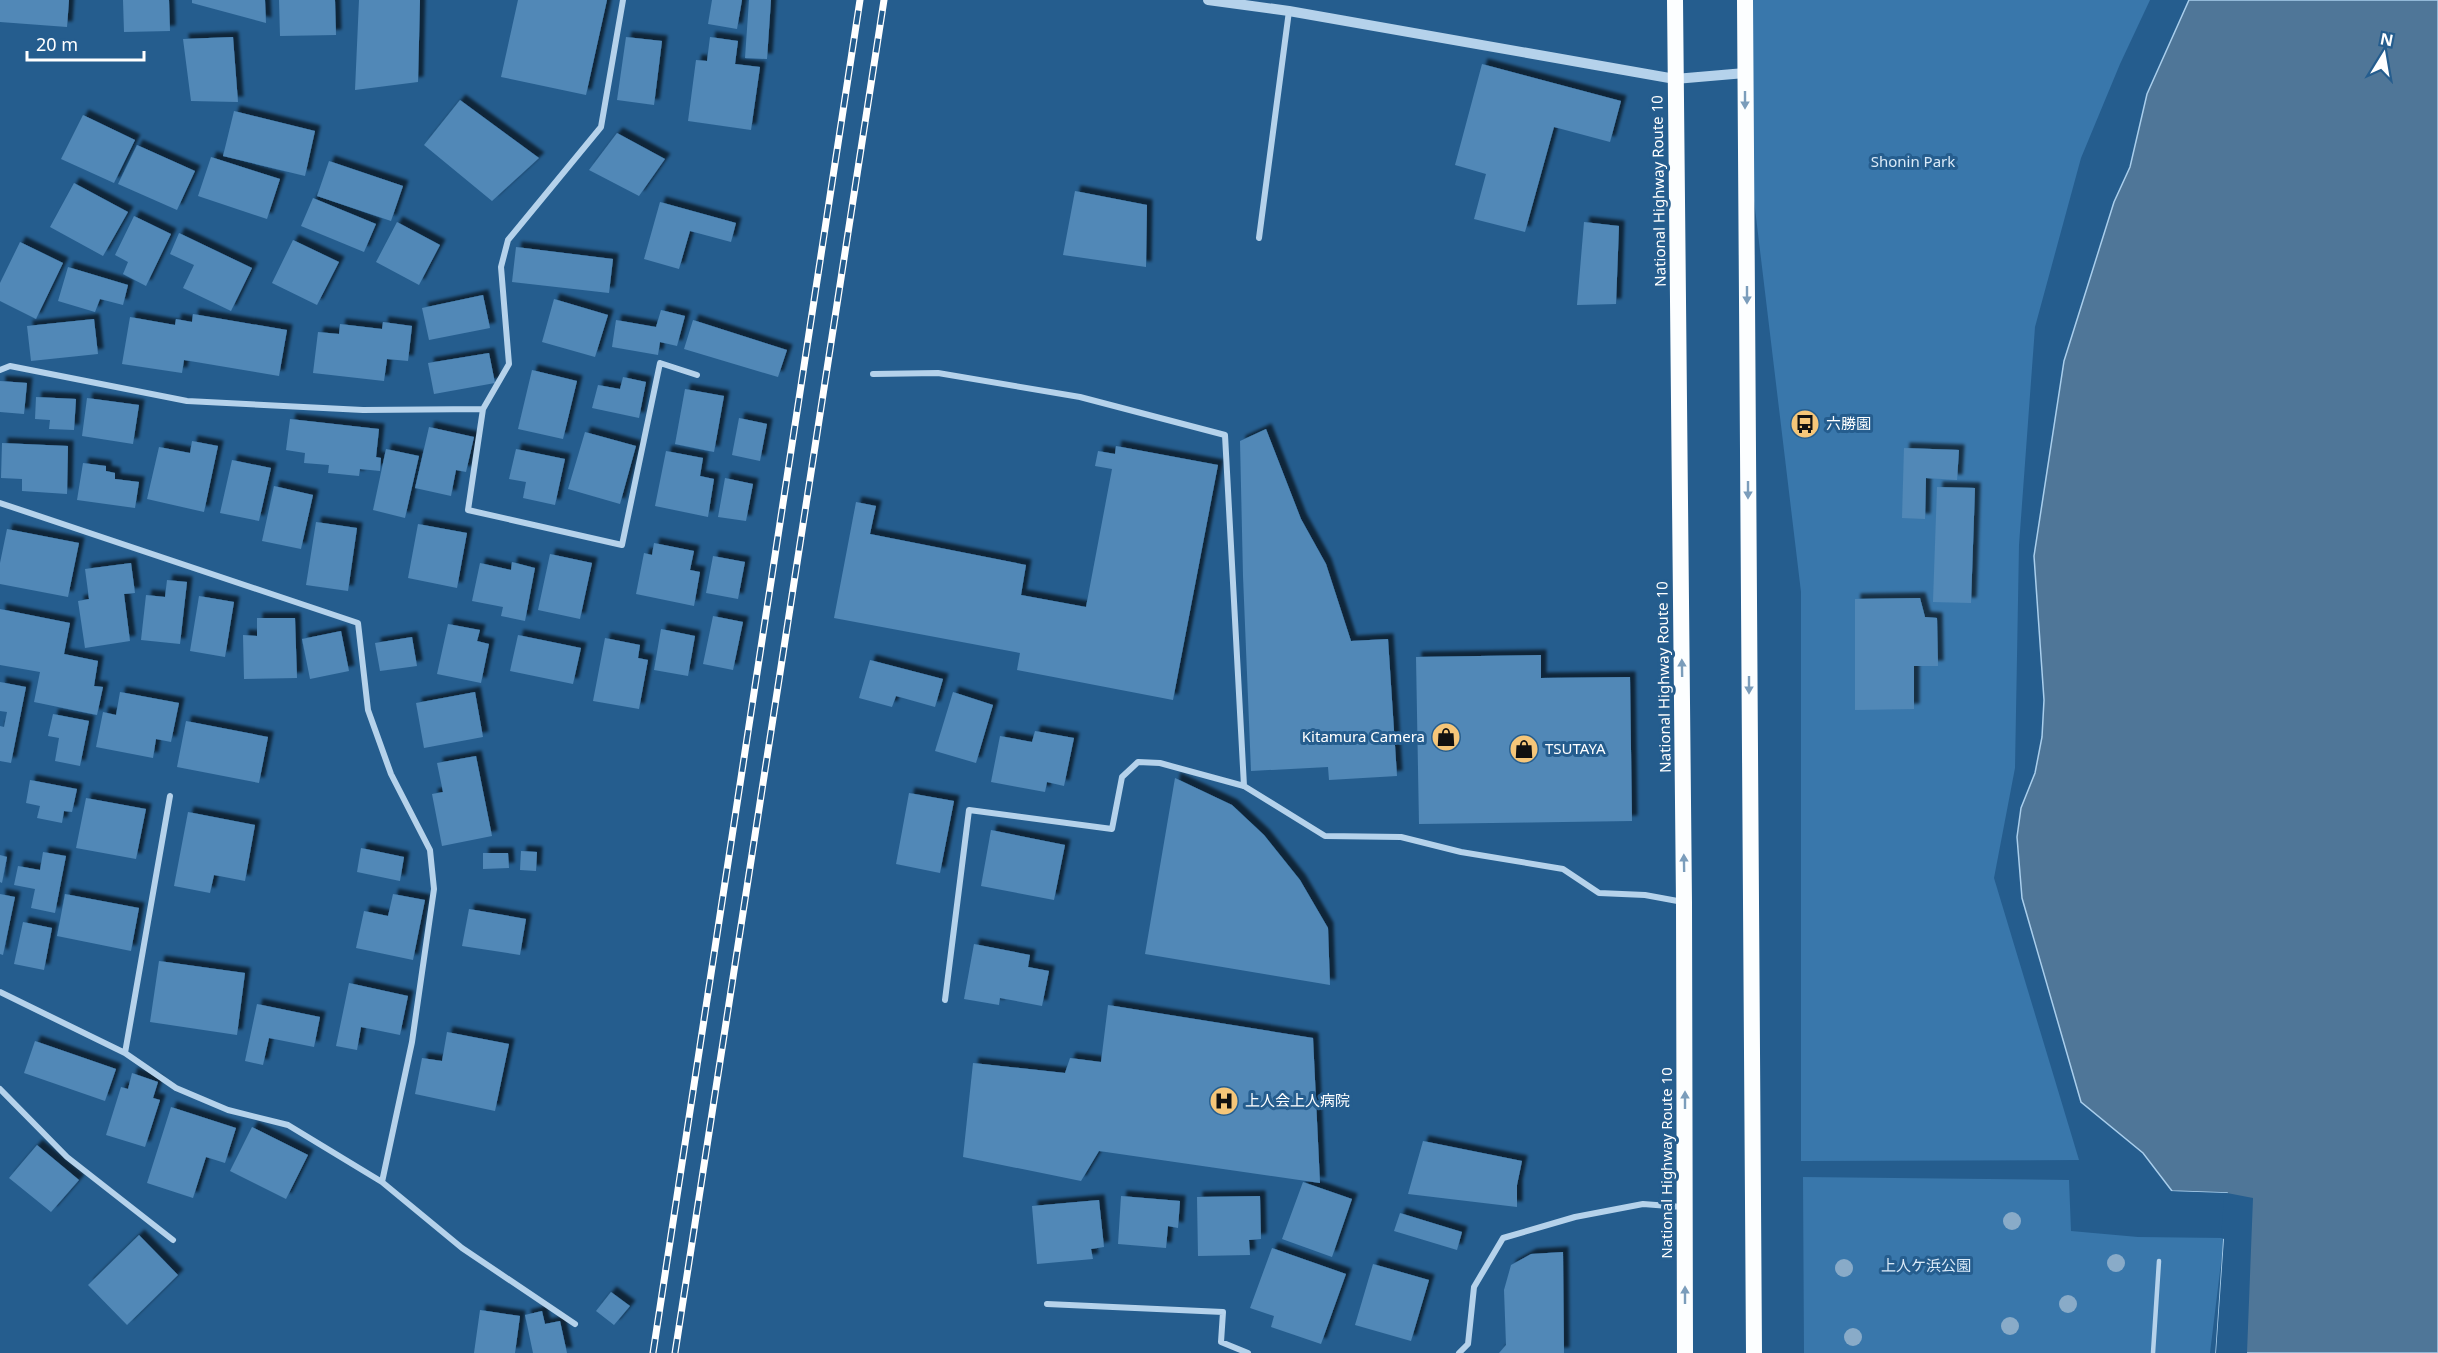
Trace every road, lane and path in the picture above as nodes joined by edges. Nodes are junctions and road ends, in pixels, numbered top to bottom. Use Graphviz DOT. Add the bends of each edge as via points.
graph roads {
  1 [pos="622,0"];
  2 [pos="1209,0"];
  3 [pos="1675,0"];
  4 [pos="1745,0"];
  5 [pos="1289,11"];
  6 [pos="1745,73"];
  7 [pos="1676,79"];
  8 [pos="1259,238"];
  9 [pos="0,370"];
  10 [pos="873,374"];
  11 [pos="698,375"];
  12 [pos="483,409"];
  13 [pos="0,503"];
  14 [pos="1244,786"];
  15 [pos="170,796"];
  16 [pos="1684,902"];
  17 [pos="0,992"];
  18 [pos="945,1000"];
  19 [pos="125,1053"];
  20 [pos="0,1089"];
  21 [pos="382,1182"];
  22 [pos="1686,1208"];
  23 [pos="172,1240"];
  24 [pos="2159,1261"];
  25 [pos="1047,1305"];
  26 [pos="575,1324"];
  27 [pos="1248,1353"];
  28 [pos="1459,1353"];
  29 [pos="1685,1353"];
  30 [pos="1754,1353"];
  31 [pos="2153,1353"];
  1 -- 12 [label="street" via="601,127 508,240 501,267 509,364"];
  2 -- 5 [label="street"];
  3 -- 7 [label="highway, National Highway Route 10"];
  4 -- 6 [label="highway"];
  5 -- 7 [label="street"];
  5 -- 8 [label="street"];
  6 -- 7 [label="street"];
  6 -- 30 [label="highway, one-way"];
  16 -- 7 [label="highway, National Highway Route 10, one-way"];
  9 -- 12 [label="street" via="10,366 187,401 363,410"];
  10 -- 14 [label="street" via="938,373 1080,397 1225,435"];
  11 -- 12 [label="street" via="660,363 622,545 468,510"];
  13 -- 21 [label="street" via="358,624 368,710 391,774 430,850 434,889 412,1042"];
  14 -- 16 [label="street" via="1325,836 1401,837 1461,852 1563,869 1599,893"];
  14 -- 18 [label="street" via="1160,763 1138,762 1122,777 1112,829 969,810"];
  15 -- 19 [label="street"];
  22 -- 16 [label="highway, National Highway Route 10, one-way"];
  17 -- 19 [label="street"];
  19 -- 21 [label="street" via="176,1088 228,1110 288,1125"];
  20 -- 23 [label="street" via="67,1157"];
  21 -- 26 [label="street" via="462,1248"];
  22 -- 28 [label="street" via="1643,1204 1575,1217 1503,1238 1474,1287 1468,1344"];
  29 -- 22 [label="highway, National Highway Route 10, one-way"];
  24 -- 31 [label="lane"];
  25 -- 27 [label="street" via="1223,1312 1221,1342"];
}
